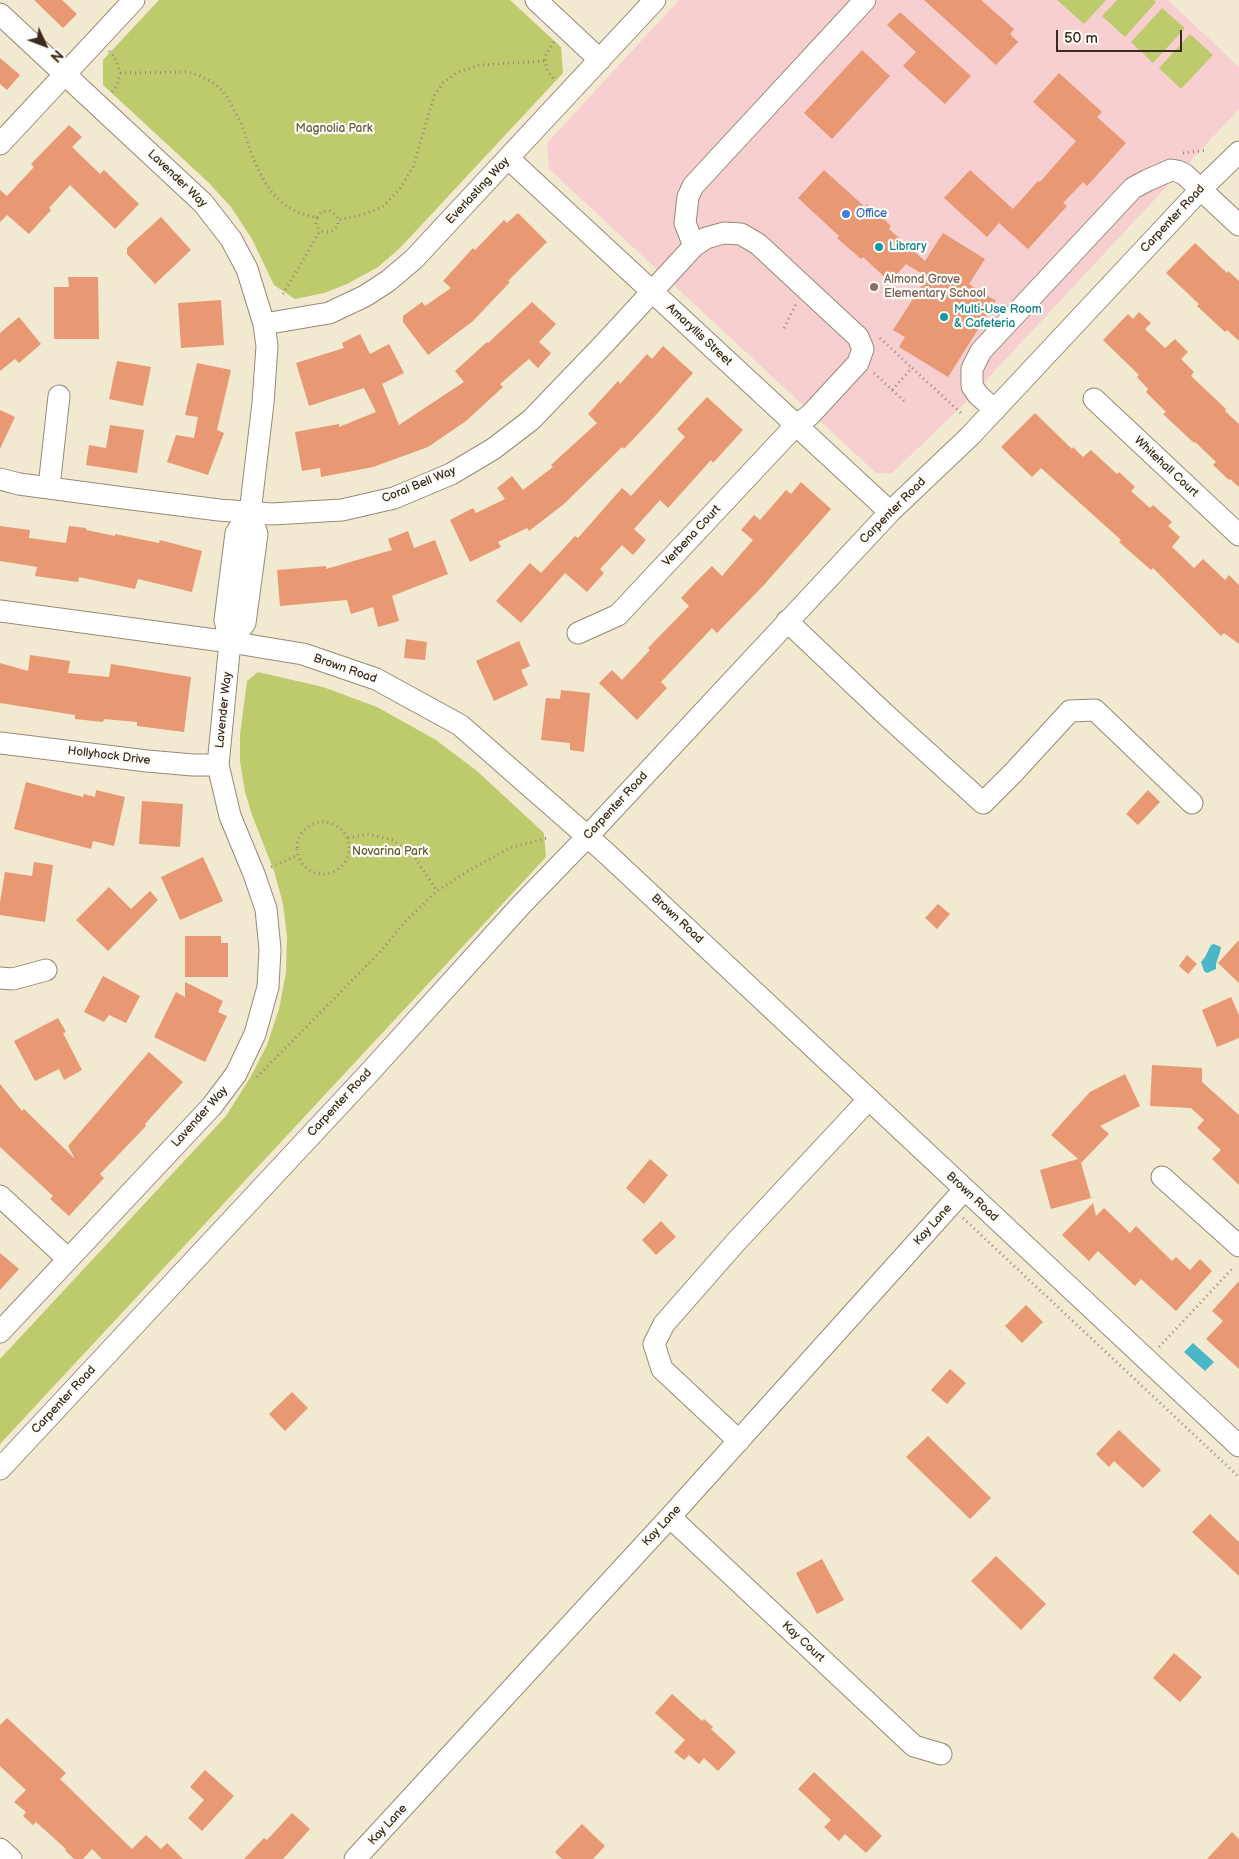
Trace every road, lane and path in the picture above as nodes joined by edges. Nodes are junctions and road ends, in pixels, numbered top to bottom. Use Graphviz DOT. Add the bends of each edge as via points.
graph roads {
  1 [pos="134,0"];
  2 [pos="536,0"];
  3 [pos="655,0"];
  4 [pos="865,0"];
  5 [pos="0,14"];
  6 [pos="556,39"];
  7 [pos="109,50"];
  8 [pos="600,60"];
  9 [pos="545,61"];
  10 [pos="120,73"];
  11 [pos="65,74"];
  12 [pos="557,82"];
  13 [pos="111,94"];
  14 [pos="0,144"];
  15 [pos="1239,152"];
  16 [pos="508,158"];
  17 [pos="1201,190"];
  18 [pos="317,218"];
  19 [pos="338,220"];
  20 [pos="1239,225"];
  21 [pos="320,231"];
  22 [pos="694,246"];
  23 [pos="651,292"];
  24 [pos="283,294"];
  25 [pos="800,300"];
  26 [pos="264,324"];
  27 [pos="784,328"];
  28 [pos="880,338"];
  29 [pos="912,368"];
  30 [pos="870,369"];
  31 [pos="892,390"];
  32 [pos="59,396"];
  33 [pos="1094,400"];
  34 [pos="904,401"];
  35 [pos="996,410"];
  36 [pos="961,413"];
  37 [pos="796,425"];
  38 [pos="0,479"];
  39 [pos="49,487"];
  40 [pos="890,512"];
  41 [pos="250,513"];
  42 [pos="1239,535"];
  43 [pos="0,611"];
  44 [pos="788,621"];
  45 [pos="578,633"];
  46 [pos="230,642"];
  47 [pos="0,743"];
  48 [pos="218,765"];
  49 [pos="1192,803"];
  50 [pos="587,837"];
  51 [pos="348,838"];
  52 [pos="547,838"];
  53 [pos="298,856"];
  54 [pos="271,867"];
  55 [pos="437,891"];
  56 [pos="46,970"];
  57 [pos="0,978"];
  58 [pos="254,1079"];
  59 [pos="869,1099"];
  60 [pos="1162,1177"];
  61 [pos="964,1190"];
  62 [pos="0,1196"];
  63 [pos="950,1206"];
  64 [pos="1238,1244"];
  65 [pos="68,1259"];
  66 [pos="1232,1269"];
  67 [pos="0,1332"];
  68 [pos="1159,1347"];
  69 [pos="739,1441"];
  70 [pos="1239,1446"];
  71 [pos="0,1469"];
  72 [pos="1239,1477"];
  73 [pos="670,1517"];
  74 [pos="941,1754"];
  75 [pos="0,1849"];
  76 [pos="11,1859"];
  77 [pos="355,1859"];
  1 -- 11 [label="street"];
  2 -- 8 [label="street"];
  3 -- 8 [label="street, Everlasting Way"];
  4 -- 22 [label="street" via="693,186 688,197 685,223"];
  5 -- 11 [label="street, Lavender Way"];
  6 -- 9 [label="path"];
  7 -- 10 [label="path"];
  8 -- 16 [label="street, Everlasting Way"];
  9 -- 12 [label="path" via="547,70"];
  9 -- 19 [label="path" via="479,65 458,72 443,83 434,96 412,167 400,189 382,207"];
  10 -- 13 [label="path"];
  10 -- 18 [label="path" via="187,72 222,90 242,125 264,182 286,205"];
  11 -- 14 [label="street"];
  11 -- 26 [label="street, Lavender Way" via="203,202 231,239 247,269"];
  15 -- 17 [label="street, Carpenter Road"];
  16 -- 23 [label="street, Amaryllis Street"];
  16 -- 26 [label="street, Everlasting Way" via="414,259 388,281 328,313"];
  17 -- 20 [label="street"];
  17 -- 35 [label="street, Carpenter Road"];
  17 -- 35 [label="street" via="1184,174 1171,170 1133,188 981,350 972,369 972,386"];
  18 -- 19 [label="path" via="321,212 330,210"];
  18 -- 21 [label="path"];
  19 -- 21 [label="path" via="334,230"];
  21 -- 24 [label="path"];
  22 -- 23 [label="street, Coral Bell Way"];
  22 -- 37 [label="street, Verbena Court" via="706,238 724,233 741,234 758,244 858,337 863,349 858,363 810,415"];
  23 -- 37 [label="street, Amaryllis Street"];
  23 -- 41 [label="street, Coral Bell Way" via="531,420 451,474 394,498 342,510"];
  25 -- 27 [label="path"];
  26 -- 41 [label="street, Lavender Way" via="267,346 263,403"];
  28 -- 29 [label="path"];
  29 -- 31 [label="path"];
  29 -- 36 [label="path"];
  30 -- 31 [label="path"];
  31 -- 34 [label="path"];
  32 -- 39 [label="street"];
  33 -- 42 [label="street, Whitehall Court"];
  35 -- 40 [label="street, Carpenter Road"];
  37 -- 40 [label="street, Amaryllis Street"];
  37 -- 45 [label="street, Verbena Court" via="618,615"];
  38 -- 39 [label="street, Coral Bell Way"];
  39 -- 41 [label="street, Coral Bell Way"];
  40 -- 44 [label="street, Carpenter Road"];
  41 -- 46 [label="street, Lavender Way" via="236,533 226,620"];
  43 -- 46 [label="street, Brown Road"];
  44 -- 49 [label="street" via="983,803 1070,711 1095,710"];
  44 -- 50 [label="street, Carpenter Road"];
  46 -- 48 [label="street, Lavender Way"];
  46 -- 50 [label="street, Brown Road" via="303,654 376,678 460,725"];
  47 -- 48 [label="street, Hollyhock Drive" via="193,765"];
  48 -- 65 [label="street, Lavender Way" via="230,816 266,909 270,948 268,987 256,1034 236,1074 216,1100"];
  50 -- 59 [label="street, Brown Road"];
  50 -- 71 [label="street, Carpenter Road"];
  51 -- 53 [label="path" via="336,825 327,821 308,825 301,832 296,849"];
  51 -- 53 [label="path" via="347,858 339,869 328,874 309,871"];
  51 -- 55 [label="path" via="367,834 393,840 415,858"];
  52 -- 55 [label="path" via="510,848"];
  53 -- 54 [label="path"];
  55 -- 58 [label="path"];
  56 -- 57 [label="street" via="14,979"];
  59 -- 61 [label="street, Brown Road"];
  59 -- 69 [label="street" via="735,1243 664,1324 654,1344 662,1369"];
  60 -- 64 [label="street"];
  61 -- 63 [label="street, Kay Lane"];
  61 -- 70 [label="street, Brown Road"];
  62 -- 65 [label="street"];
  63 -- 69 [label="street, Kay Lane"];
  63 -- 72 [label="path"];
  65 -- 67 [label="street, Lavender Way"];
  66 -- 68 [label="path"];
  69 -- 73 [label="street, Kay Lane"];
  73 -- 74 [label="street, Kay Court" via="914,1746"];
  73 -- 77 [label="street, Kay Lane"];
  75 -- 76 [label="street"];
}
